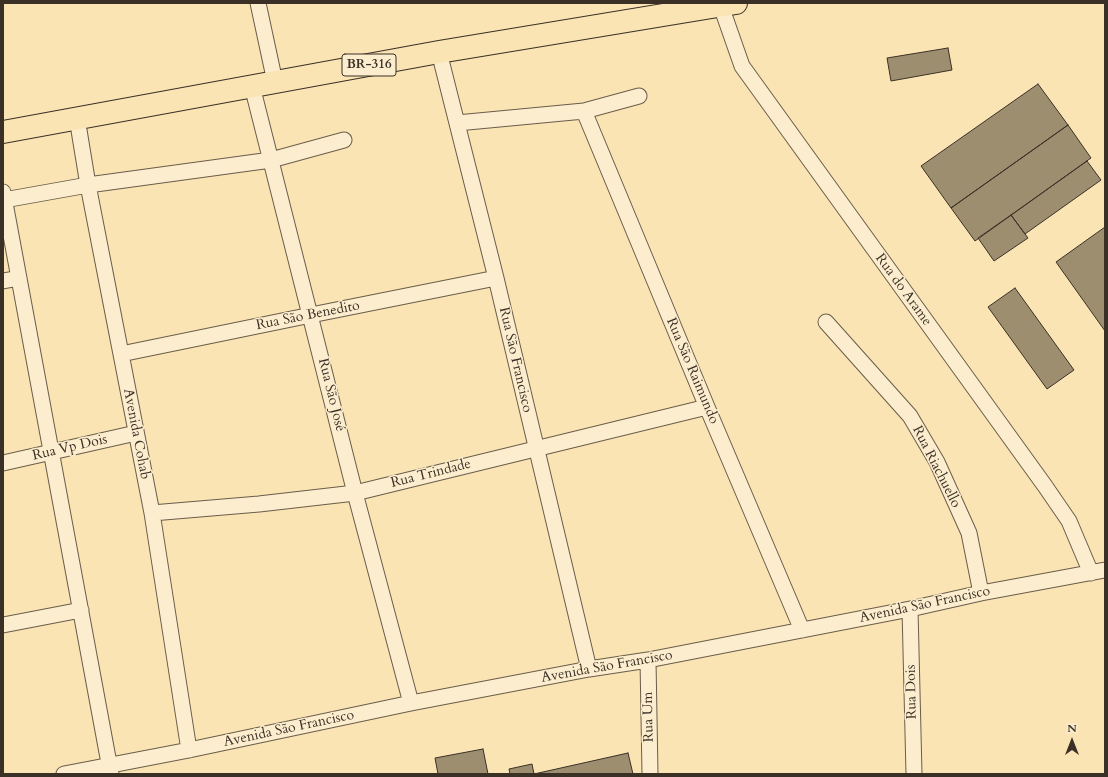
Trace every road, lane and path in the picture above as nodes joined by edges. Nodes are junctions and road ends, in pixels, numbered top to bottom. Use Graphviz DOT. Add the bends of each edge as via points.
graph roads {
  1 [pos="258,3"];
  2 [pos="728,4"];
  3 [pos="439,52"];
  4 [pos="275,82"];
  5 [pos="252,86"];
  6 [pos="639,96"];
  7 [pos="584,111"];
  8 [pos="77,118"];
  9 [pos="457,123"];
  10 [pos="3,132"];
  11 [pos="344,140"];
  12 [pos="271,160"];
  13 [pos="88,185"];
  14 [pos="4,196"];
  15 [pos="19,278"];
  16 [pos="496,278"];
  17 [pos="3,281"];
  18 [pos="311,315"];
  19 [pos="826,322"];
  20 [pos="121,354"];
  21 [pos="707,407"];
  22 [pos="136,433"];
  23 [pos="536,448"];
  24 [pos="51,452"];
  25 [pos="3,463"];
  26 [pos="355,493"];
  27 [pos="152,513"];
  28 [pos="1098,572"];
  29 [pos="981,593"];
  30 [pos="910,609"];
  31 [pos="81,610"];
  32 [pos="3,625"];
  33 [pos="802,630"];
  34 [pos="648,660"];
  35 [pos="588,669"];
  36 [pos="411,703"];
  37 [pos="189,750"];
  38 [pos="110,770"];
  39 [pos="64,774"];
  40 [pos="650,774"];
  41 [pos="914,774"];
  1 -- 4 [label="street"];
  2 -- 3 [label="highway, BR-316"];
  2 -- 28 [label="street, Rua do Arame" via="742,66 1045,486 1069,521"];
  3 -- 4 [label="highway, BR-316"];
  3 -- 9 [label="street, Rua São Francisco"];
  4 -- 5 [label="highway, BR-316"];
  5 -- 8 [label="highway, BR-316"];
  5 -- 12 [label="street, Rua São José"];
  6 -- 7 [label="street"];
  7 -- 9 [label="street"];
  7 -- 21 [label="street, Rua São Raimundo"];
  8 -- 10 [label="highway, BR-316"];
  8 -- 13 [label="street, Avenida Cohab"];
  9 -- 16 [label="street, Rua São Francisco"];
  11 -- 12 [label="street"];
  12 -- 13 [label="street"];
  12 -- 18 [label="street, Rua São José"];
  13 -- 14 [label="street"];
  13 -- 20 [label="street, Avenida Cohab"];
  14 -- 15 [label="street"];
  15 -- 17 [label="street"];
  15 -- 24 [label="street"];
  16 -- 18 [label="street, Rua São Benedito"];
  16 -- 23 [label="street, Rua São Francisco"];
  18 -- 20 [label="street, Rua São Benedito"];
  18 -- 26 [label="street, Rua São José"];
  19 -- 29 [label="street, Rua Riachuello" via="910,416 933,455 969,533"];
  20 -- 22 [label="street, Avenida Cohab"];
  21 -- 23 [label="street, Rua Trindade"];
  21 -- 33 [label="street, Rua São Raimundo"];
  22 -- 24 [label="street, Rua Vp Dois"];
  22 -- 27 [label="street, Avenida Cohab"];
  23 -- 26 [label="street, Rua Trindade"];
  23 -- 35 [label="street, Rua São Francisco"];
  24 -- 25 [label="street, Rua Vp Dois"];
  24 -- 31 [label="street"];
  26 -- 27 [label="street, Rua Trindade"];
  26 -- 36 [label="street, Rua São José"];
  27 -- 37 [label="street, Avenida Cohab"];
  28 -- 29 [label="street, Avenida São Francisco"];
  29 -- 30 [label="street, Avenida São Francisco"];
  30 -- 33 [label="street, Avenida São Francisco"];
  30 -- 41 [label="street, Rua Dois"];
  31 -- 32 [label="street"];
  31 -- 38 [label="street"];
  33 -- 34 [label="street, Avenida São Francisco"];
  34 -- 35 [label="street, Avenida São Francisco"];
  34 -- 40 [label="street, Rua Um"];
  35 -- 36 [label="street, Avenida São Francisco"];
  36 -- 37 [label="street, Avenida São Francisco"];
  37 -- 38 [label="street, Avenida São Francisco"];
  38 -- 39 [label="street, Avenida São Francisco"];
}
